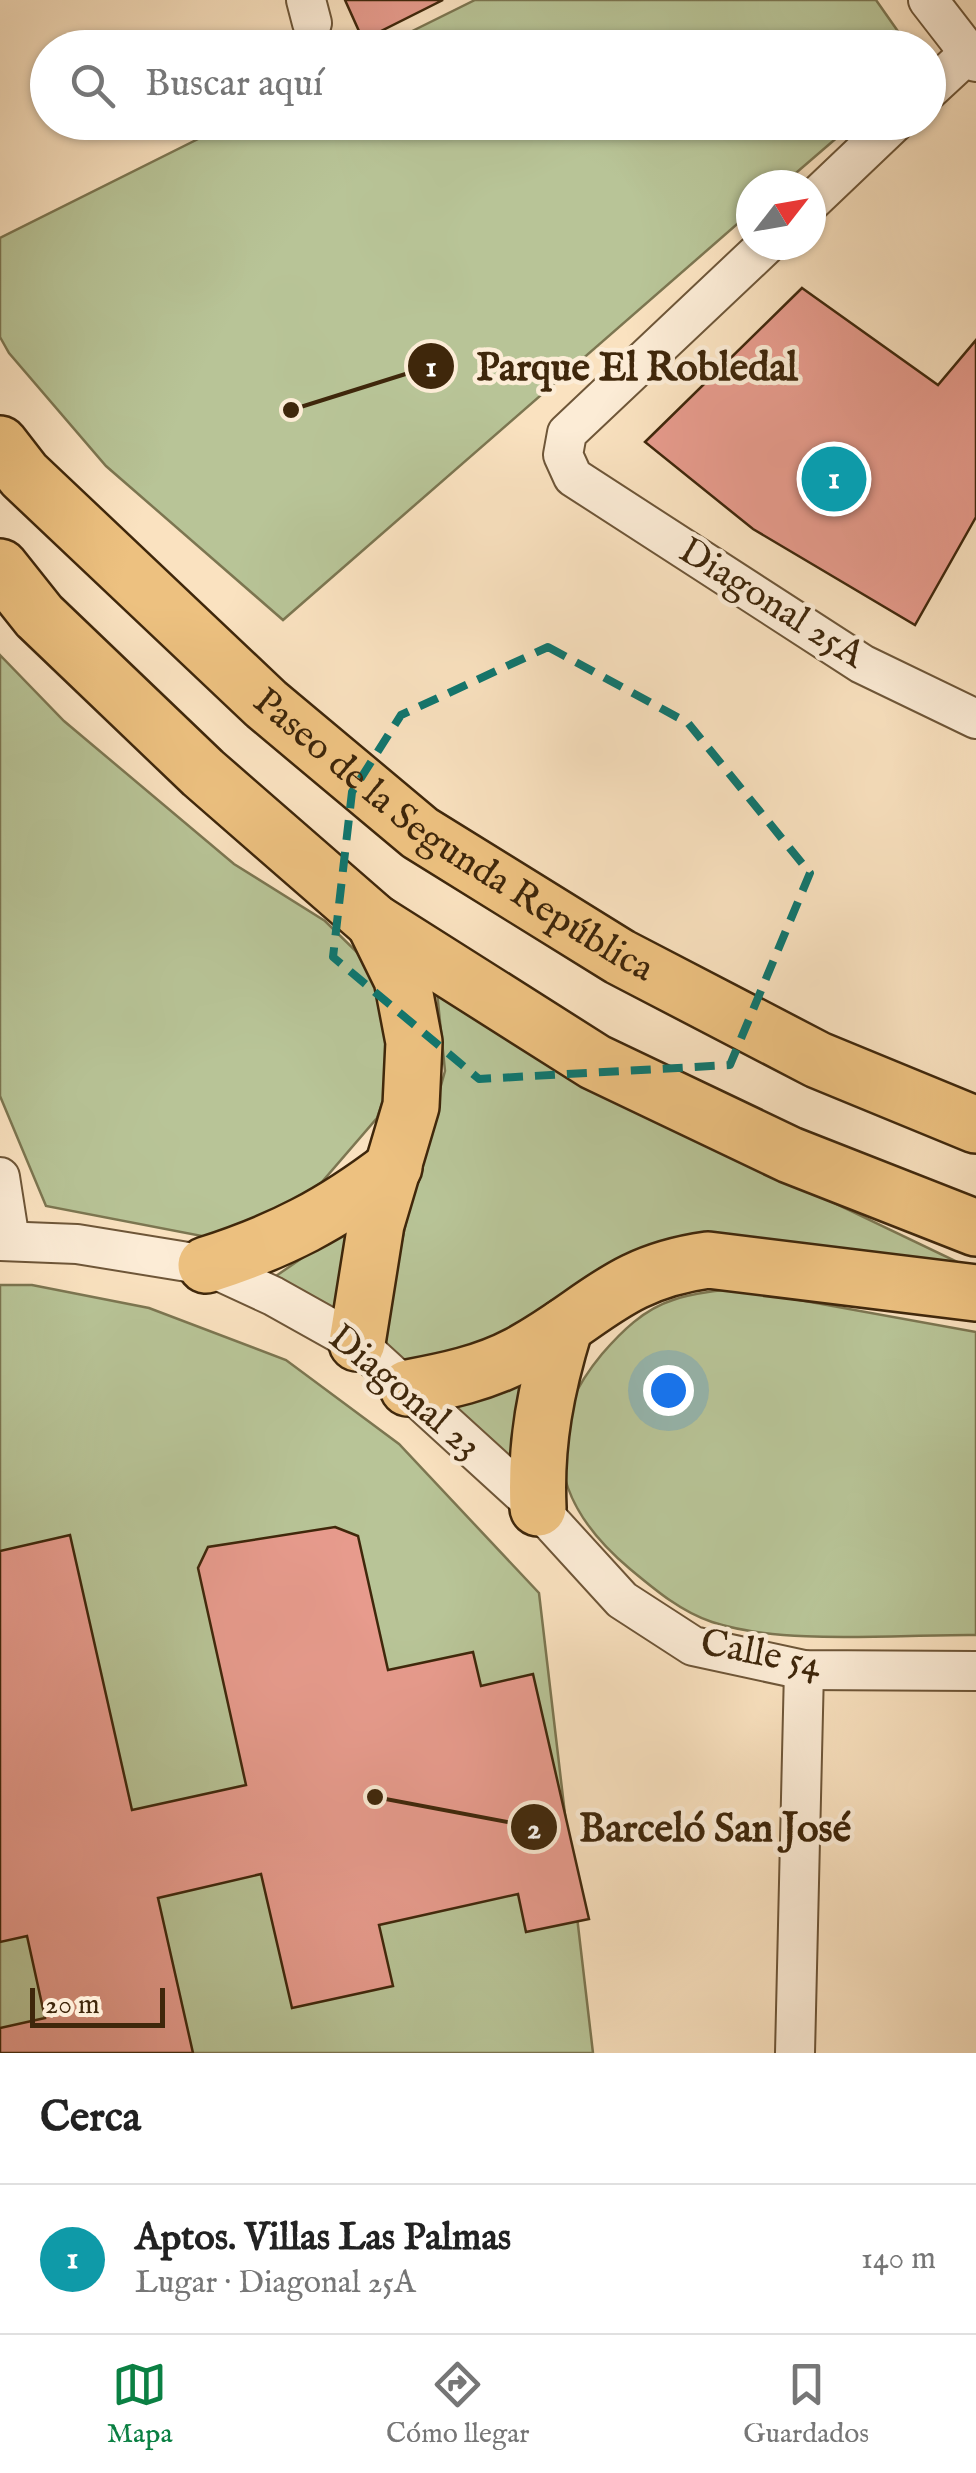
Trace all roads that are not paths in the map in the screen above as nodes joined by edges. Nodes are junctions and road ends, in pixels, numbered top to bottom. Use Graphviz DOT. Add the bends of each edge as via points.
graph roads {
  1 [pos="928,0"];
  2 [pos="971,58"];
  3 [pos="946,77"];
  4 [pos="876,140"];
  5 [pos="826,188"];
  6 [pos="750,260"];
  7 [pos="8,452"];
  8 [pos="0,567"];
  9 [pos="20,604"];
  10 [pos="976,719"];
  11 [pos="374,922"];
  12 [pos="976,1125"];
  13 [pos="394,1167"];
  14 [pos="0,1176"];
  15 [pos="976,1228"];
  16 [pos="5,1241"];
  17 [pos="206,1265"];
  18 [pos="976,1293"];
  19 [pos="565,1326"];
  20 [pos="357,1343"];
  21 [pos="408,1388"];
  22 [pos="538,1508"];
  23 [pos="804,1670"];
  24 [pos="976,1670"];
  25 [pos="794,2053"];
  1 -- 2 [label="street"];
  2 -- 3 [label="street"];
  4 -- 5 [label="street"];
  6 -- 10 [label="street, Diagonal 25A" via="567,433 563,455 573,477 862,664"];
  7 -- 12 [label="highway, Paseo de la Segunda República" via="266,704 420,833 653,974 818,1060"];
  8 -- 9 [label="highway"];
  9 -- 11 [label="highway"];
  11 -- 13 [label="highway" via="402,979 414,1042 411,1106"];
  11 -- 15 [label="highway" via="595,1062 790,1155"];
  13 -- 17 [label="highway" via="337,1210 274,1244"];
  13 -- 20 [label="highway" via="376,1224"];
  14 -- 16 [label="street"];
  16 -- 17 [label="street, Diagonal 23" via="77,1244"];
  17 -- 20 [label="street, Diagonal 23"];
  18 -- 19 [label="highway" via="708,1260 666,1266 618,1286"];
  19 -- 21 [label="highway" via="464,1377"];
  19 -- 22 [label="highway" via="544,1394"];
  20 -- 21 [label="street, Diagonal 23"];
  21 -- 22 [label="street, Diagonal 23"];
  22 -- 23 [label="street, Calle 54" via="622,1600 694,1646"];
  23 -- 24 [label="street, Calle 54"];
  23 -- 25 [label="street"];
}
